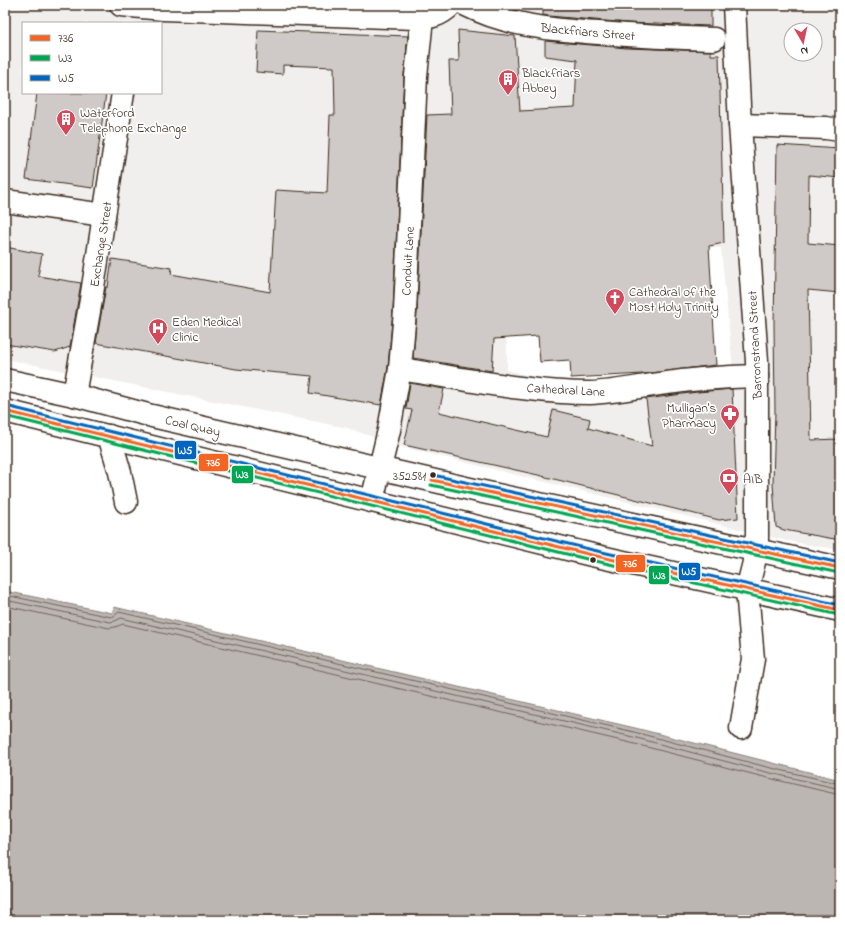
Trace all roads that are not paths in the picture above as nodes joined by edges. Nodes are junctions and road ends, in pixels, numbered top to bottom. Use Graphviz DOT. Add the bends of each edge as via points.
graph roads {
  1 [pos="451,5"];
  2 [pos="466,5"];
  3 [pos="734,5"];
  4 [pos="132,10"];
  5 [pos="422,18"];
  6 [pos="714,39"];
  7 [pos="123,94"];
  8 [pos="840,130"];
  9 [pos="741,133"];
  10 [pos="5,201"];
  11 [pos="104,215"];
  12 [pos="400,369"];
  13 [pos="757,376"];
  14 [pos="5,380"];
  15 [pos="74,396"];
  16 [pos="5,411"];
  17 [pos="109,436"];
  18 [pos="381,468"];
  19 [pos="372,501"];
  20 [pos="126,502"];
  21 [pos="757,550"];
  22 [pos="840,568"];
  23 [pos="747,590"];
  24 [pos="840,610"];
  25 [pos="741,728"];
  1 -- 5 [label="street" via="437,16"];
  2 -- 6 [label="street, Blackfriars Street" via="490,16 546,28"];
  3 -- 9 [label="street, Barronstrand Street"];
  4 -- 5 [label="street"];
  5 -- 12 [label="street, Conduit Lane" via="414,107"];
  7 -- 11 [label="street, Exchange Street"];
  8 -- 9 [label="street" via="819,128"];
  9 -- 13 [label="street, Barronstrand Street"];
  10 -- 11 [label="street"];
  11 -- 15 [label="street, Exchange Street"];
  12 -- 13 [label="street, Cathedral Lane" via="506,385 576,392 621,391 674,382"];
  12 -- 18 [label="street, Conduit Lane"];
  13 -- 21 [label="street, Barronstrand Street"];
  14 -- 15 [label="street, Coal Quay"];
  15 -- 18 [label="street, Coal Quay"];
  16 -- 17 [label="street"];
  17 -- 19 [label="street"];
  17 -- 20 [label="street"];
  18 -- 19 [label="street, Conduit Lane"];
  18 -- 21 [label="street, Coal Quay"];
  19 -- 23 [label="street"];
  21 -- 22 [label="street, Coal Quay"];
  21 -- 23 [label="street, Barronstrand Street"];
  23 -- 24 [label="street"];
  23 -- 25 [label="street, Barronstrand Street" via="753,659"];
}
